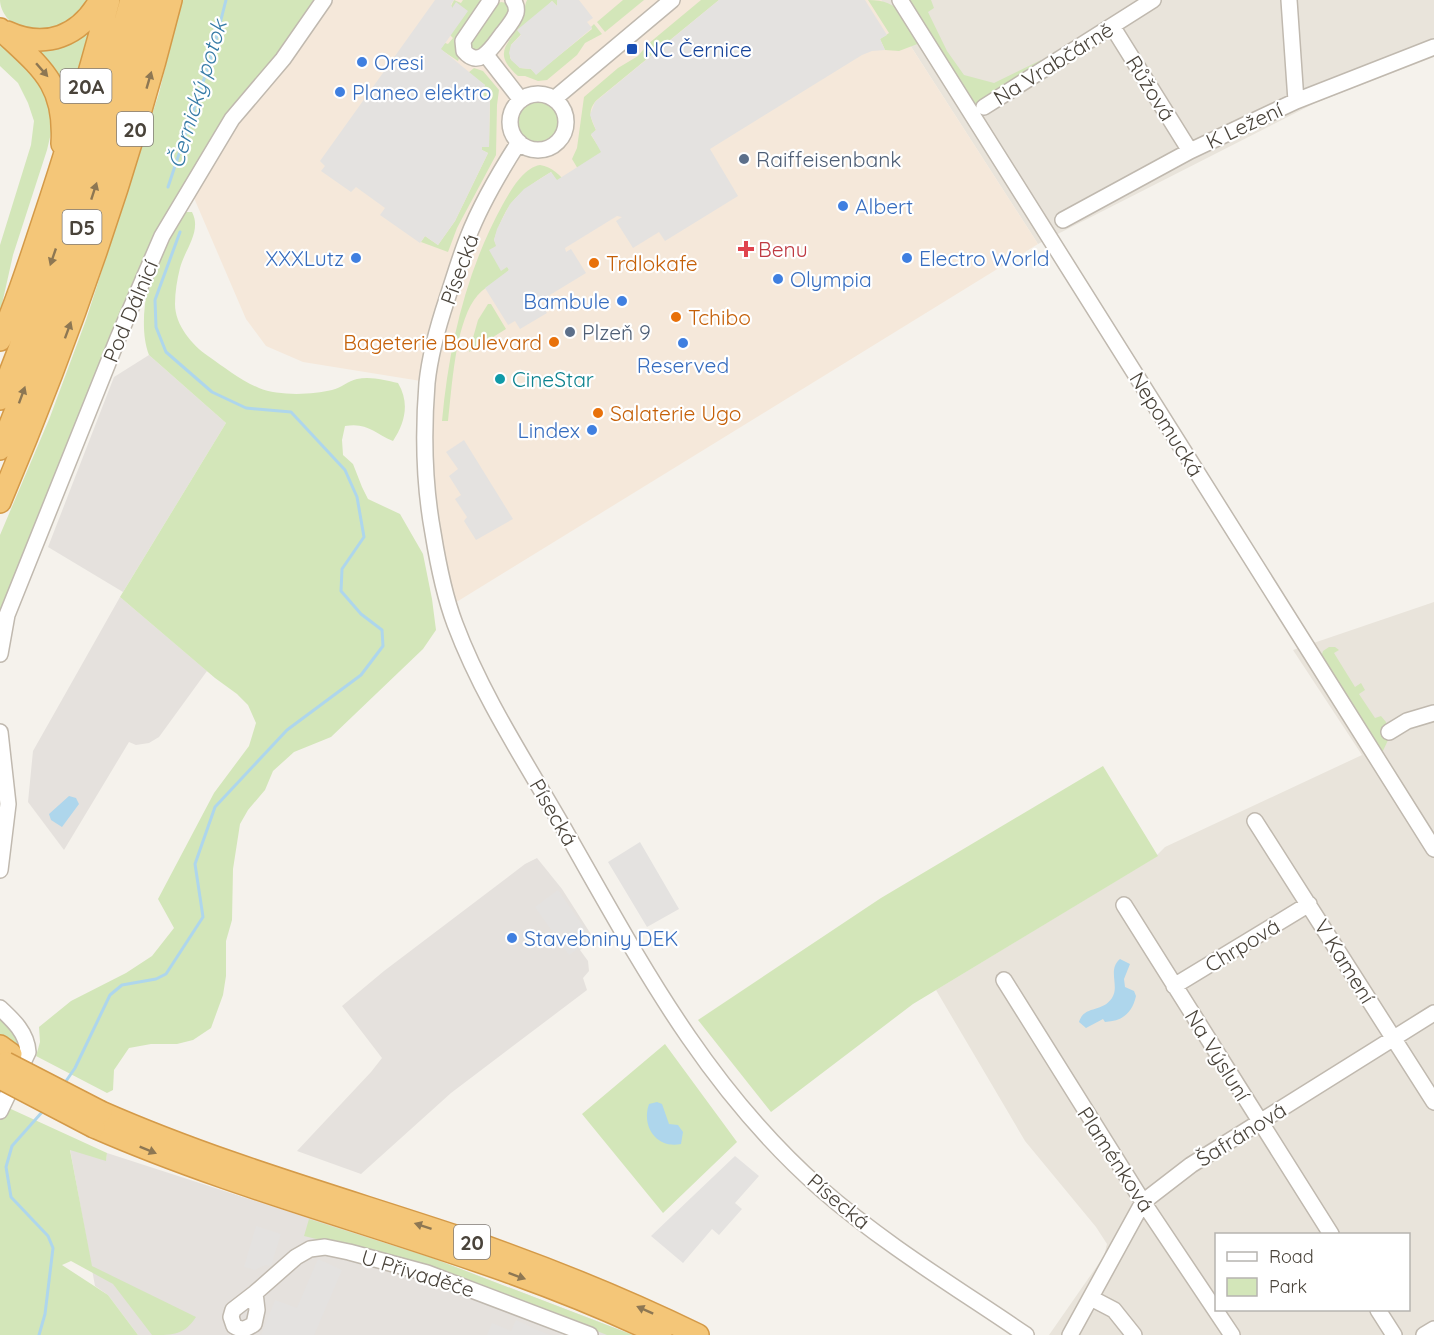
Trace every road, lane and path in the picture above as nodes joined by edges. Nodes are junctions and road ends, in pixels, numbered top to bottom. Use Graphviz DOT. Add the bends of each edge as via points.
graph roads {
  1 [pos="100,0"];
  2 [pos="109,0"];
  3 [pos="131,0"];
  4 [pos="150,0"];
  5 [pos="171,0"];
  6 [pos="324,0"];
  7 [pos="490,0"];
  8 [pos="513,0"];
  9 [pos="672,0"];
  10 [pos="900,0"];
  11 [pos="1153,0"];
  12 [pos="1289,0"];
  13 [pos="1112,26"];
  14 [pos="0,28"];
  15 [pos="1434,47"];
  16 [pos="486,55"];
  17 [pos="554,99"];
  18 [pos="520,100"];
  19 [pos="1296,101"];
  20 [pos="984,107"];
  21 [pos="519,142"];
  22 [pos="1190,151"];
  23 [pos="60,171"];
  24 [pos="1063,220"];
  25 [pos="0,340"];
  26 [pos="0,399"];
  27 [pos="0,449"];
  28 [pos="0,501"];
  29 [pos="0,654"];
  30 [pos="1434,713"];
  31 [pos="0,732"];
  32 [pos="1389,732"];
  33 [pos="1255,821"];
  34 [pos="1434,849"];
  35 [pos="0,870"];
  36 [pos="1309,904"];
  37 [pos="1124,905"];
  38 [pos="1004,980"];
  39 [pos="1174,986"];
  40 [pos="0,1008"];
  41 [pos="1434,1013"];
  42 [pos="1393,1037"];
  43 [pos="3,1060"];
  44 [pos="0,1088"];
  45 [pos="1434,1102"];
  46 [pos="0,1112"];
  47 [pos="98,1120"];
  48 [pos="1260,1122"];
  49 [pos="1143,1202"];
  50 [pos="1330,1233"];
  51 [pos="255,1293"];
  52 [pos="1091,1298"];
  53 [pos="1215,1310"];
  54 [pos="1216,1311"];
  55 [pos="1379,1311"];
  56 [pos="1434,1329"];
  57 [pos="590,1335"];
  58 [pos="661,1335"];
  59 [pos="698,1335"];
  60 [pos="1026,1335"];
  61 [pos="1070,1335"];
  62 [pos="1134,1335"];
  63 [pos="1232,1335"];
  64 [pos="1394,1335"];
  65 [pos="1424,1335"];
  1 -- 14 [label="highway" via="81,25 58,37 32,39"];
  2 -- 23 [label="highway, 20A"];
  3 -- 26 [label="highway, D5, one-way" via="72,200"];
  27 -- 4 [label="highway, D5, one-way" via="90,205"];
  28 -- 5 [label="highway, 20, one-way" via="94,256"];
  6 -- 29 [label="street, Pod Dálnicí" via="283,59 232,119 162,236 7,615"];
  7 -- 16 [label="street" via="463,41 468,56"];
  8 -- 16 [label="street" via="516,14"];
  9 -- 17 [label="street"];
  10 -- 34 [label="street, Nepomucká"];
  11 -- 13 [label="street, Na Vrabčárně"];
  12 -- 19 [label="street"];
  13 -- 20 [label="street, Na Vrabčárně"];
  13 -- 22 [label="street, Růžová"];
  14 -- 23 [label="highway, one-way" via="39,66 55,90 62,120"];
  15 -- 19 [label="street, K Ležení"];
  16 -- 18 [label="street"];
  17 -- 18 [label="street" via="537,94"];
  17 -- 21 [label="street" via="566,122 560,139 534,150"];
  18 -- 21 [label="street" via="510,123"];
  19 -- 22 [label="street, K Ležení"];
  21 -- 60 [label="street, Písecká" via="468,236 437,330 427,381 428,503 438,567 454,623 477,675 641,963 670,1012 726,1090 818,1186 856,1218"];
  22 -- 24 [label="street, K Ležení"];
  23 -- 25 [label="highway, 20A"];
  30 -- 32 [label="street" via="1407,721"];
  31 -- 35 [label="street" via="8,804"];
  33 -- 36 [label="street, V Kamení"];
  36 -- 39 [label="street, Chrpová"];
  36 -- 42 [label="street, V Kamení"];
  37 -- 39 [label="street, Na Výsluní"];
  38 -- 49 [label="street, Plaménková"];
  39 -- 48 [label="street, Na Výsluní"];
  40 -- 46 [label="street" via="28,1042 28,1052"];
  41 -- 42 [label="street, Šafránová"];
  42 -- 45 [label="street, V Kamení"];
  42 -- 48 [label="street, Šafránová"];
  43 -- 47 [label="highway, 20, bridge"];
  44 -- 47 [label="highway, bridge"];
  47 -- 58 [label="highway, 20, one-way" via="143,1148 492,1266"];
  59 -- 47 [label="highway, 20, one-way" via="604,1292 457,1237"];
  48 -- 49 [label="street, Šafránová" via="1191,1165"];
  48 -- 50 [label="street, Na Výsluní"];
  49 -- 52 [label="street, Šafránová"];
  49 -- 53 [label="street, Plaménková"];
  51 -- 57 [label="street, U Přivaděče" via="296,1257 325,1247 427,1273"];
  52 -- 61 [label="street, Šafránová"];
  52 -- 62 [label="street" via="1114,1310"];
  54 -- 63 [label="street, Plaménková"];
  55 -- 64 [label="street"];
  56 -- 65 [label="street"];
}
